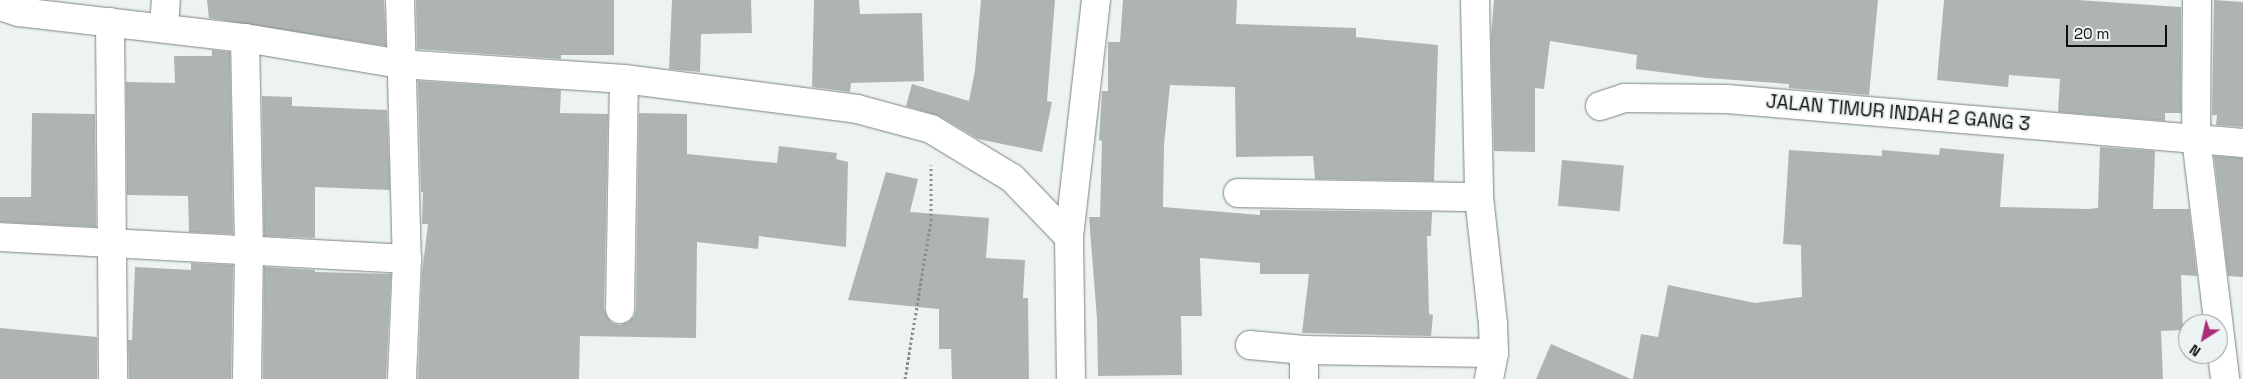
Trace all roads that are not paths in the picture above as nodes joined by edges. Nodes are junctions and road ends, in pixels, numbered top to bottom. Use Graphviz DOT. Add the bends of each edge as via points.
graph roads {
  1 [pos="166,0"];
  2 [pos="400,0"];
  3 [pos="1096,0"];
  4 [pos="1474,0"];
  5 [pos="2197,0"];
  6 [pos="0,6"];
  7 [pos="110,22"];
  8 [pos="164,27"];
  9 [pos="245,38"];
  10 [pos="400,64"];
  11 [pos="624,79"];
  12 [pos="1600,106"];
  13 [pos="2196,138"];
  14 [pos="2243,143"];
  15 [pos="1238,192"];
  16 [pos="1479,196"];
  17 [pos="0,237"];
  18 [pos="1069,237"];
  19 [pos="111,243"];
  20 [pos="249,251"];
  21 [pos="407,259"];
  22 [pos="620,309"];
  23 [pos="1250,345"];
  24 [pos="1304,350"];
  25 [pos="1494,352"];
  26 [pos="112,379"];
  27 [pos="248,379"];
  28 [pos="402,379"];
  29 [pos="1071,379"];
  30 [pos="1304,379"];
  31 [pos="1489,379"];
  32 [pos="2225,379"];
  1 -- 8 [label="street"];
  2 -- 10 [label="street"];
  3 -- 18 [label="street"];
  4 -- 16 [label="street"];
  5 -- 13 [label="street"];
  6 -- 7 [label="street" via="19,12"];
  7 -- 8 [label="street"];
  7 -- 19 [label="street"];
  8 -- 9 [label="street"];
  9 -- 10 [label="street"];
  9 -- 20 [label="street"];
  10 -- 11 [label="street"];
  10 -- 21 [label="street"];
  11 -- 18 [label="street" via="857,109 931,129 1012,178"];
  11 -- 22 [label="street"];
  12 -- 13 [label="street, JALAN TIMUR INDAH 2 GANG 3" via="1624,98 1727,99"];
  13 -- 14 [label="street, JALAN TIMUR INDAH 2 GANG 3"];
  13 -- 32 [label="street"];
  15 -- 16 [label="street"];
  16 -- 25 [label="street"];
  17 -- 19 [label="street"];
  18 -- 29 [label="street"];
  19 -- 20 [label="street"];
  19 -- 26 [label="street"];
  20 -- 21 [label="street"];
  20 -- 27 [label="street"];
  21 -- 28 [label="street"];
  23 -- 24 [label="street"];
  24 -- 25 [label="street"];
  24 -- 30 [label="street"];
  25 -- 31 [label="street"];
}
